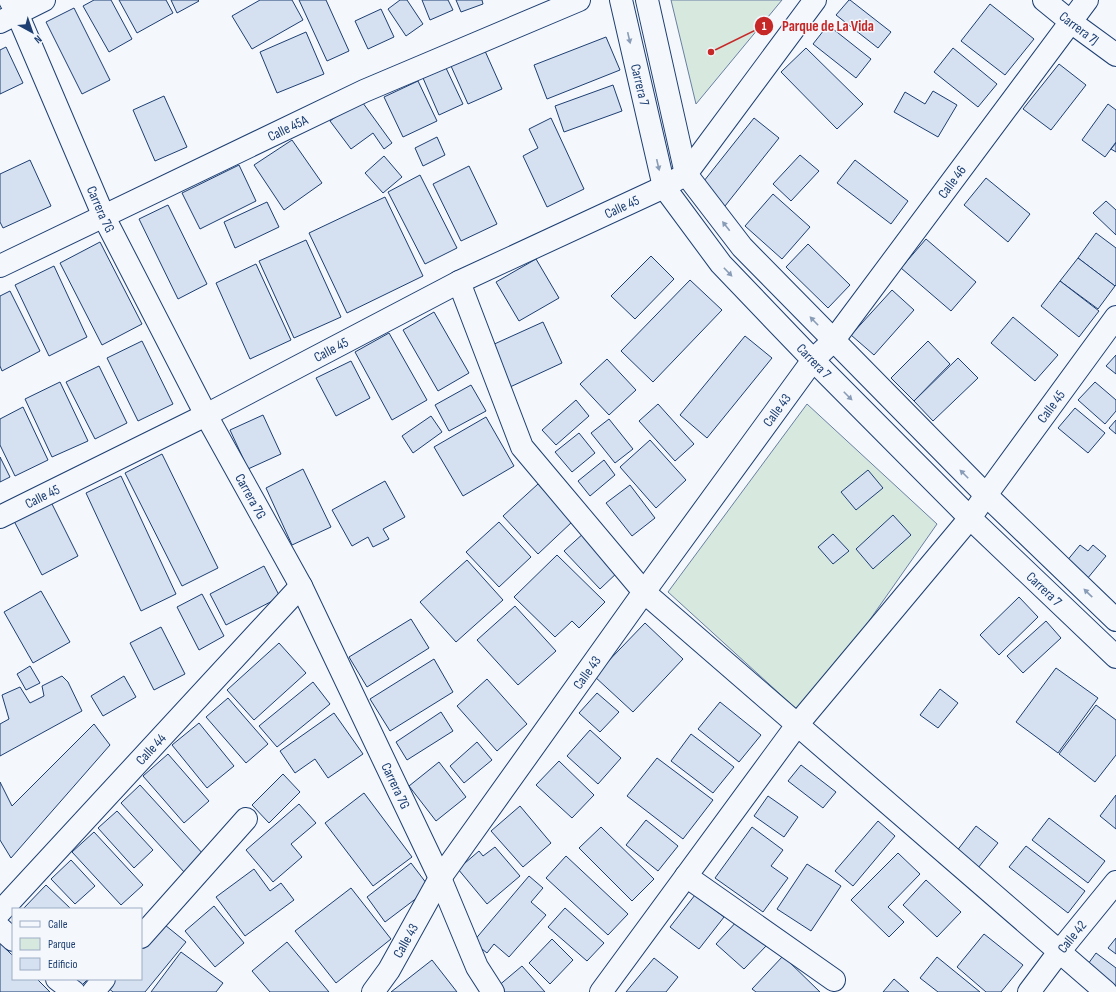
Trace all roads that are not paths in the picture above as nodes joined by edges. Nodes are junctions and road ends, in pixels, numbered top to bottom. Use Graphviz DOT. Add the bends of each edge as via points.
graph roads {
  1 [pos="44,0"];
  2 [pos="579,0"];
  3 [pos="621,0"];
  4 [pos="647,0"];
  5 [pos="815,0"];
  6 [pos="1044,0"];
  7 [pos="1088,0"];
  8 [pos="9,12"];
  9 [pos="1071,22"];
  10 [pos="1116,55"];
  11 [pos="686,174"];
  12 [pos="664,187"];
  13 [pos="104,217"];
  14 [pos="0,266"];
  15 [pos="459,282"];
  16 [pos="1116,316"];
  17 [pos="833,340"];
  18 [pos="813,360"];
  19 [pos="206,415"];
  20 [pos="986,495"];
  21 [pos="0,517"];
  22 [pos="970,518"];
  23 [pos="301,586"];
  24 [pos="644,592"];
  25 [pos="1116,620"];
  26 [pos="1116,657"];
  27 [pos="797,725"];
  28 [pos="246,819"];
  29 [pos="686,876"];
  30 [pos="440,878"];
  31 [pos="1116,882"];
  32 [pos="0,912"];
  33 [pos="0,928"];
  34 [pos="142,936"];
  35 [pos="12,939"];
  36 [pos="1059,952"];
  37 [pos="59,980"];
  38 [pos="103,980"];
  39 [pos="834,980"];
  40 [pos="74,992"];
  41 [pos="93,992"];
  42 [pos="373,992"];
  43 [pos="493,992"];
  44 [pos="601,992"];
  45 [pos="1029,992"];
  46 [pos="1106,992"];
  1 -- 8 [label="street"];
  2 -- 13 [label="street, Calle 45A" via="364,91"];
  3 -- 12 [label="street, Carrera 7, one-way"];
  4 -- 11 [label="street, Carrera 7"];
  5 -- 11 [label="street"];
  6 -- 9 [label="street, Carrera 7J"];
  7 -- 9 [label="street, Calle 46"];
  8 -- 13 [label="street, Carrera 7G"];
  9 -- 10 [label="street, Carrera 7J"];
  9 -- 17 [label="street, Calle 46"];
  11 -- 12 [label="street, Calle 45"];
  17 -- 11 [label="street, Carrera 7, one-way" via="742,247"];
  12 -- 15 [label="street, Calle 45"];
  12 -- 18 [label="street, Carrera 7, one-way" via="721,264"];
  13 -- 14 [label="street, Calle 45A"];
  13 -- 19 [label="street, Carrera 7G"];
  15 -- 19 [label="street, Calle 45"];
  15 -- 24 [label="street" via="522,447"];
  16 -- 20 [label="street, Calle 45"];
  17 -- 18 [label="street, Calle 46"];
  20 -- 17 [label="street, Carrera 7, one-way"];
  18 -- 22 [label="street, Carrera 7, one-way"];
  18 -- 24 [label="street, Calle 43"];
  19 -- 21 [label="street, Calle 45"];
  19 -- 23 [label="street, Carrera 7G"];
  20 -- 22 [label="street"];
  25 -- 20 [label="street, Carrera 7, one-way"];
  22 -- 26 [label="street, Carrera 7"];
  22 -- 27 [label="street"];
  23 -- 30 [label="street, Carrera 7G"];
  23 -- 32 [label="street, Calle 44"];
  24 -- 27 [label="street"];
  24 -- 30 [label="street, Calle 43"];
  27 -- 29 [label="street"];
  27 -- 36 [label="street"];
  28 -- 34 [label="street"];
  29 -- 39 [label="street"];
  29 -- 44 [label="street"];
  30 -- 42 [label="street, Calle 43" via="389,970"];
  30 -- 43 [label="street, Carrera 7G" via="477,967"];
  31 -- 36 [label="street, Calle 42"];
  33 -- 35 [label="street"];
  36 -- 45 [label="street, Calle 42"];
  36 -- 46 [label="street"];
  37 -- 40 [label="street"];
  38 -- 41 [label="street"];
}
